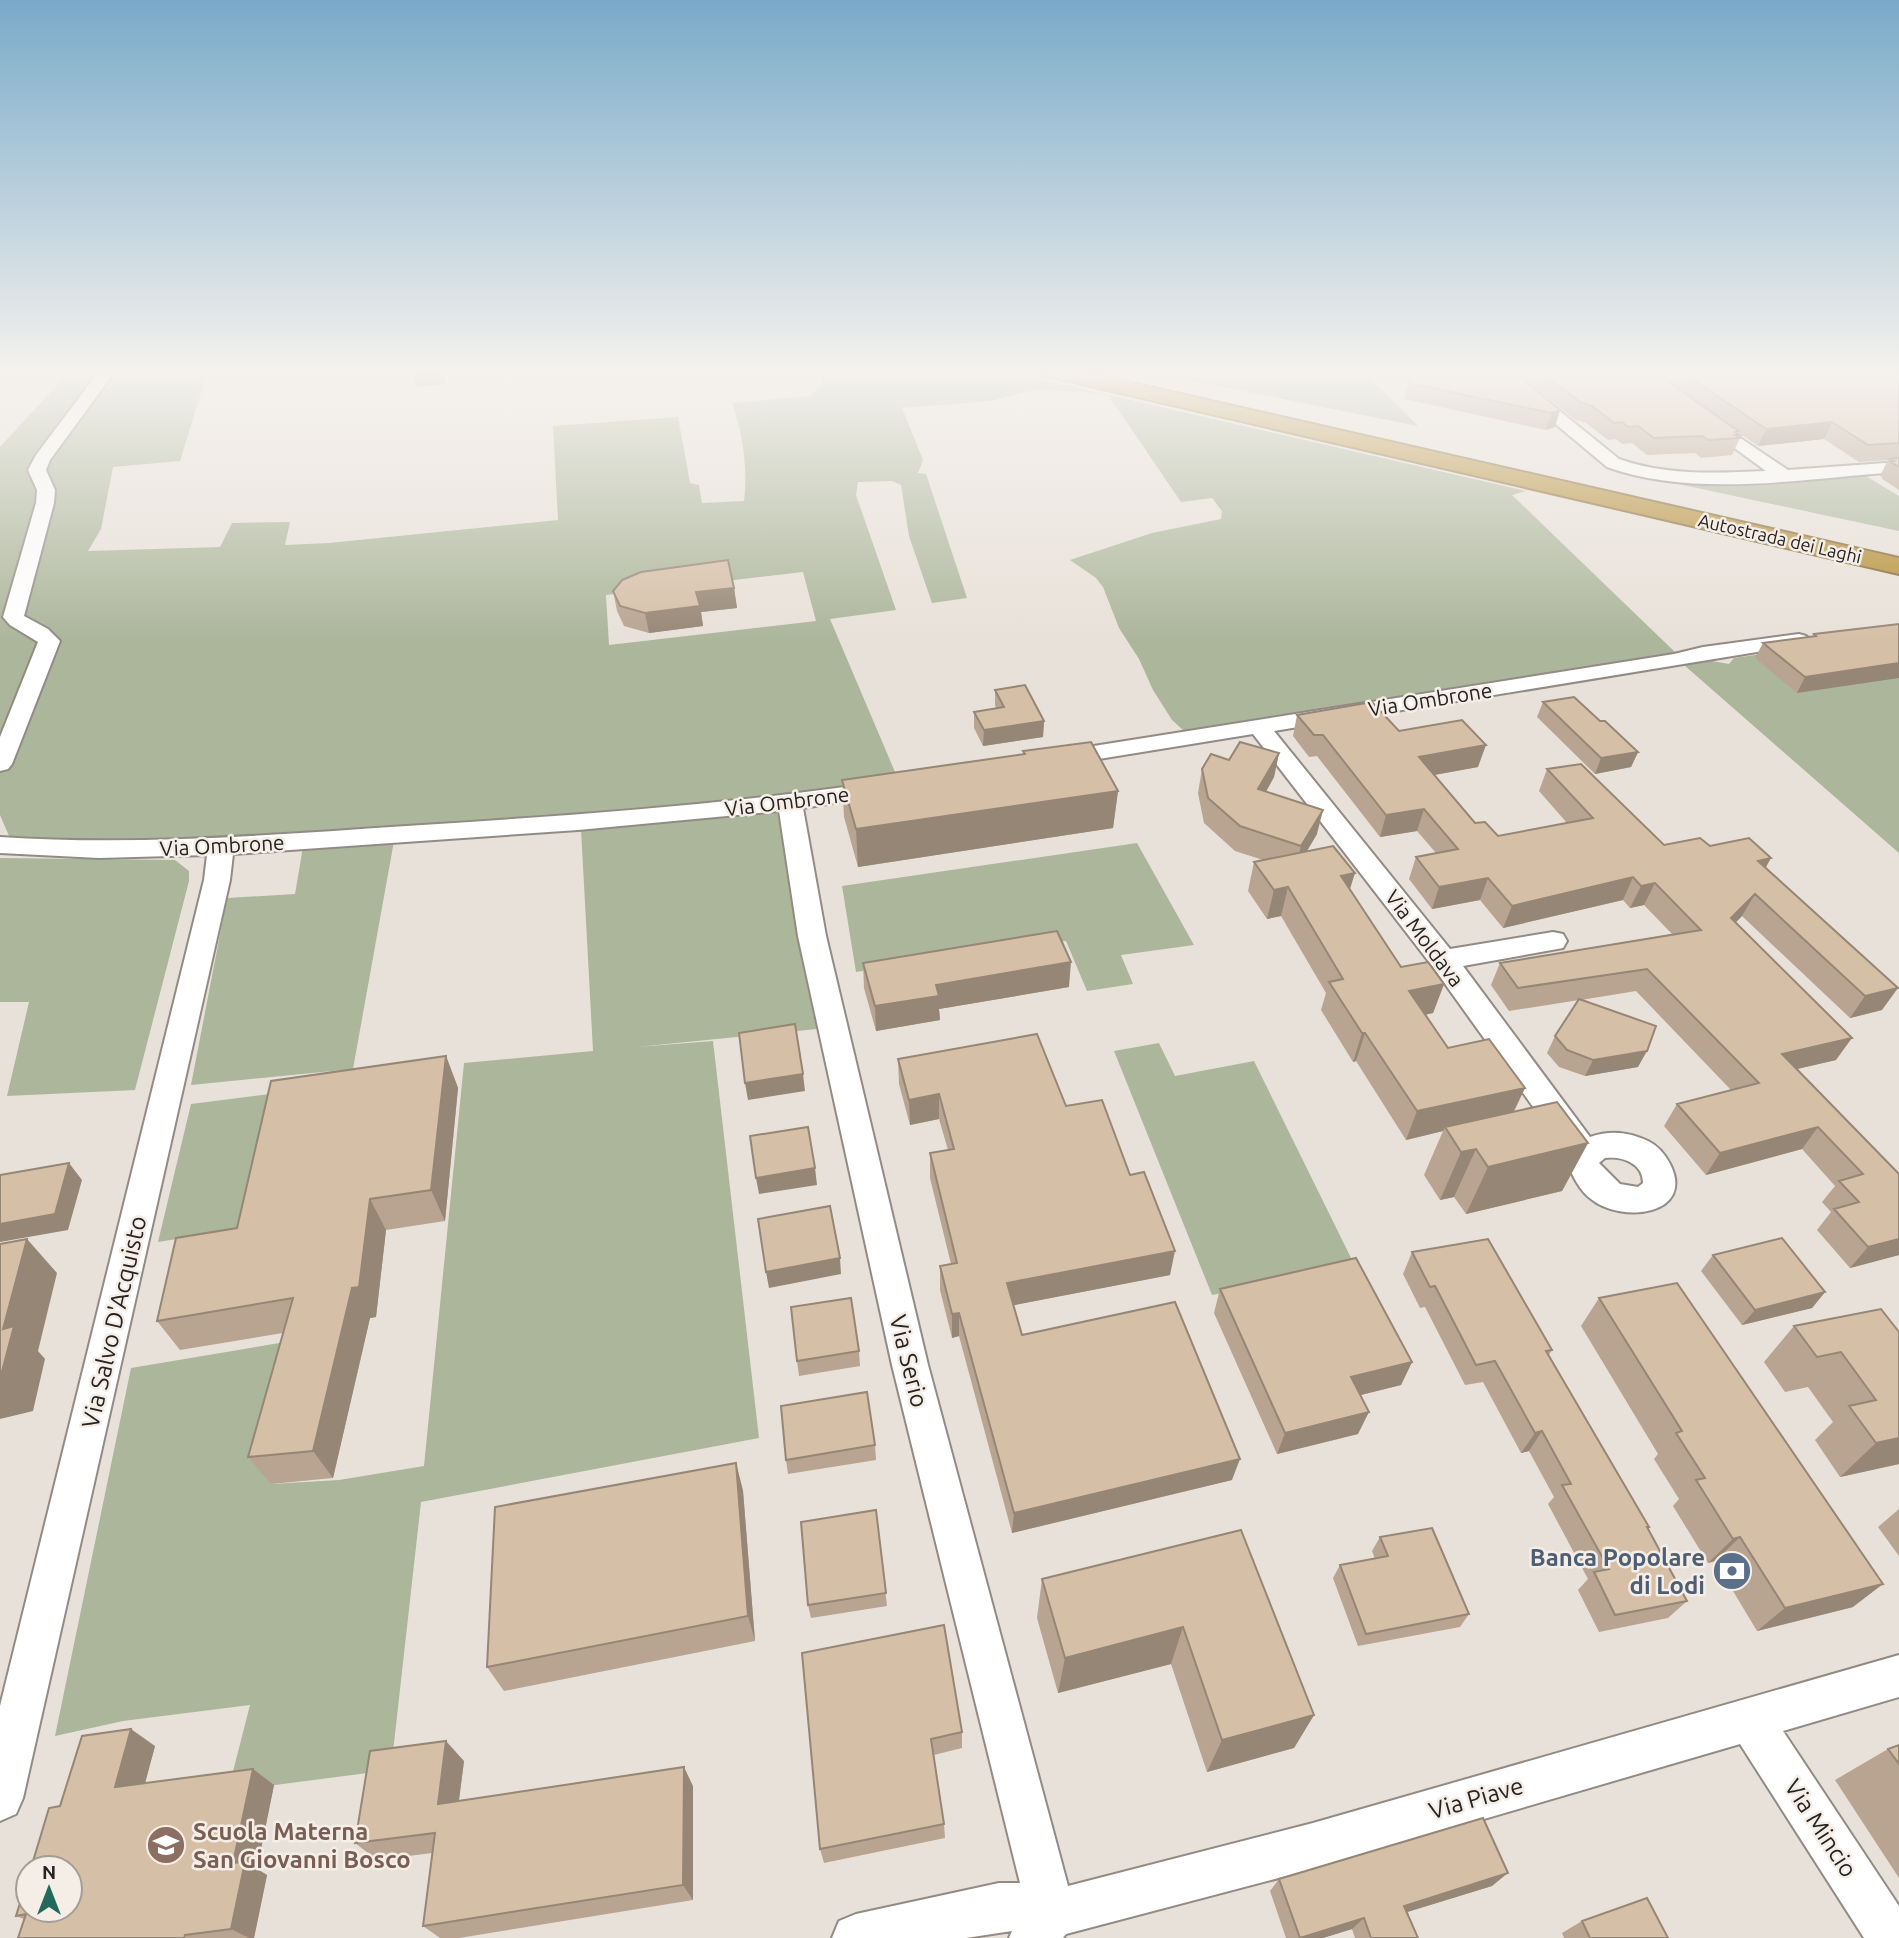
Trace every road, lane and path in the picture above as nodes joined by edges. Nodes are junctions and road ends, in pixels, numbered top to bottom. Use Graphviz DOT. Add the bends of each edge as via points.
graph roads {
  1 [pos="41,460"];
  2 [pos="1440,460"];
  3 [pos="1497,460"];
  4 [pos="1610,460"];
  5 [pos="1763,460"];
  6 [pos="1899,467"];
  7 [pos="1782,474"];
  8 [pos="1899,551"];
  9 [pos="1899,566"];
  10 [pos="1823,637"];
  11 [pos="1258,726"];
  12 [pos="1038,762"];
  13 [pos="0,764"];
  14 [pos="905,785"];
  15 [pos="790,804"];
  16 [pos="0,845"];
  17 [pos="221,846"];
  18 [pos="1553,941"];
  19 [pos="1443,960"];
  20 [pos="1586,1155"];
  21 [pos="1899,1676"];
  22 [pos="1749,1718"];
  23 [pos="0,1798"];
  24 [pos="1043,1926"];
  25 [pos="856,1938"];
  26 [pos="1892,1938"];
  1 -- 13 [label="street" via="37,470 46,490 45,503 13,617 49,641"];
  2 -- 9 [label="highway, Autostrada dei Laghi"];
  3 -- 8 [label="highway, Autostrada dei Laghi"];
  4 -- 7 [label="street" via="1618,467 1681,478"];
  5 -- 7 [label="street"];
  6 -- 7 [label="street"];
  10 -- 11 [label="street, Via Ombrone"];
  11 -- 12 [label="street, Via Ombrone"];
  11 -- 19 [label="street, Via Moldava"];
  14 -- 15 [label="street, Via Ombrone"];
  15 -- 17 [label="street, Via Ombrone"];
  15 -- 24 [label="street, Via Serio" via="812,936"];
  16 -- 17 [label="street, Via Ombrone" via="101,850"];
  17 -- 23 [label="street, Via Salvo D'Acquisto" via="161,1125"];
  18 -- 19 [label="street"];
  19 -- 20 [label="street, Via Moldava"];
  21 -- 22 [label="street, Via Piave"];
  22 -- 24 [label="street, Via Piave"];
  22 -- 26 [label="street, Via Mincio"];
  24 -- 25 [label="street, Via Piave" via="1024,1907 999,1906"];
}
